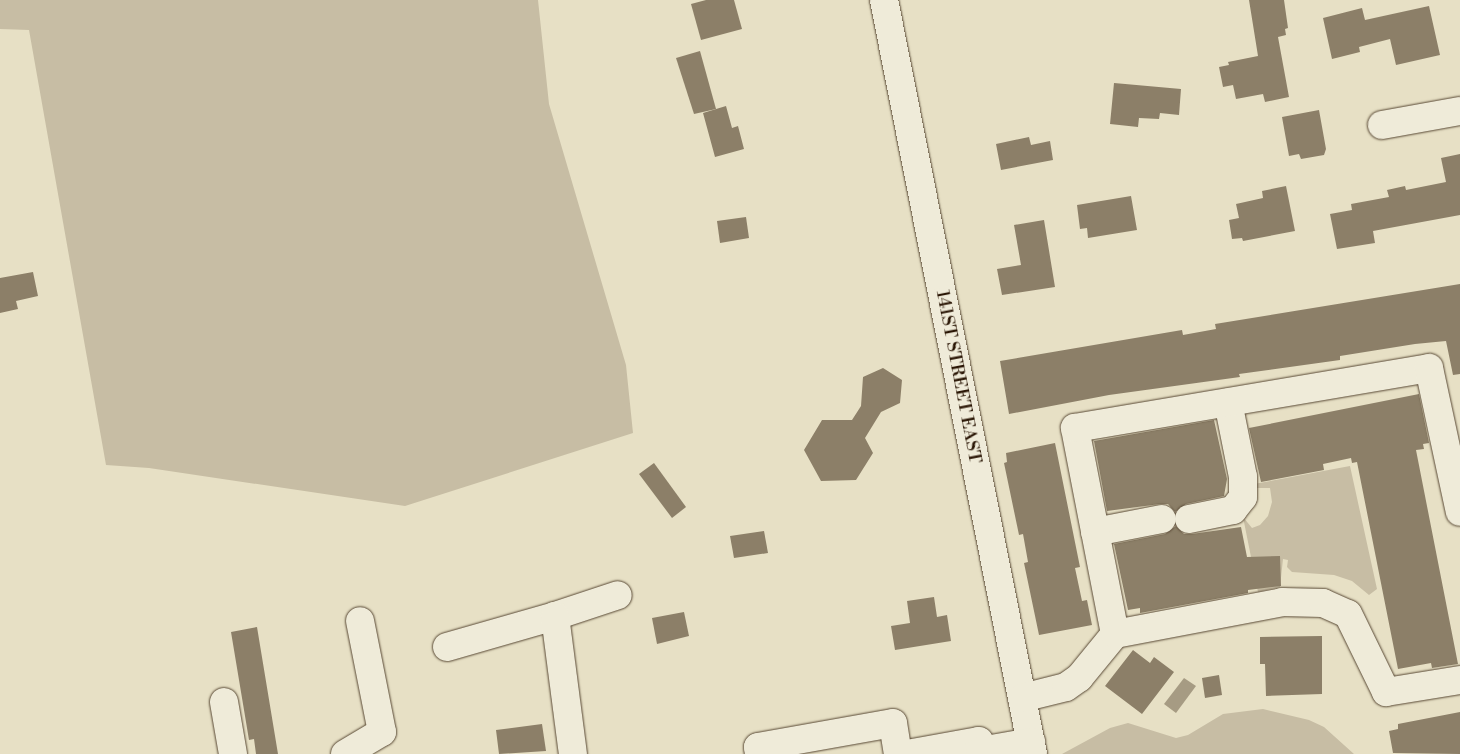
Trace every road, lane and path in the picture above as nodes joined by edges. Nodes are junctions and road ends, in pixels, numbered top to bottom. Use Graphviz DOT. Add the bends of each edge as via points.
graph roads {
  1 [pos="884,0"];
  2 [pos="1460,111"];
  3 [pos="1382,125"];
  4 [pos="1228,402"];
  5 [pos="1460,512"];
  6 [pos="1095,532"];
  7 [pos="618,595"];
  8 [pos="555,616"];
  9 [pos="360,621"];
  10 [pos="1114,634"];
  11 [pos="447,647"];
  12 [pos="1460,680"];
  13 [pos="1022,698"];
  14 [pos="224,702"];
  15 [pos="1032,748"];
  16 [pos="981,752"];
  17 [pos="233,754"];
  18 [pos="345,754"];
  19 [pos="573,754"];
  20 [pos="759,754"];
  21 [pos="898,754"];
  22 [pos="907,754"];
  1 -- 13 [label="street, 141ST STREET EAST"];
  2 -- 3 [label="street"];
  4 -- 5 [label="street" via="1429,368"];
  4 -- 6 [label="street" via="1243,477 1243,497 1232,510"];
  4 -- 6 [label="street" via="1075,428"];
  6 -- 10 [label="street"];
  7 -- 8 [label="street"];
  8 -- 11 [label="street"];
  8 -- 19 [label="street"];
  9 -- 18 [label="street" via="382,732"];
  10 -- 12 [label="street" via="1282,602 1323,603 1348,614 1386,692"];
  10 -- 13 [label="street" via="1079,678 1066,687"];
  13 -- 15 [label="street, 141ST STREET EAST"];
  14 -- 17 [label="street"];
  15 -- 16 [label="street"];
  16 -- 22 [label="street" via="979,741"];
  20 -- 21 [label="street" via="758,747 893,724"];
}
